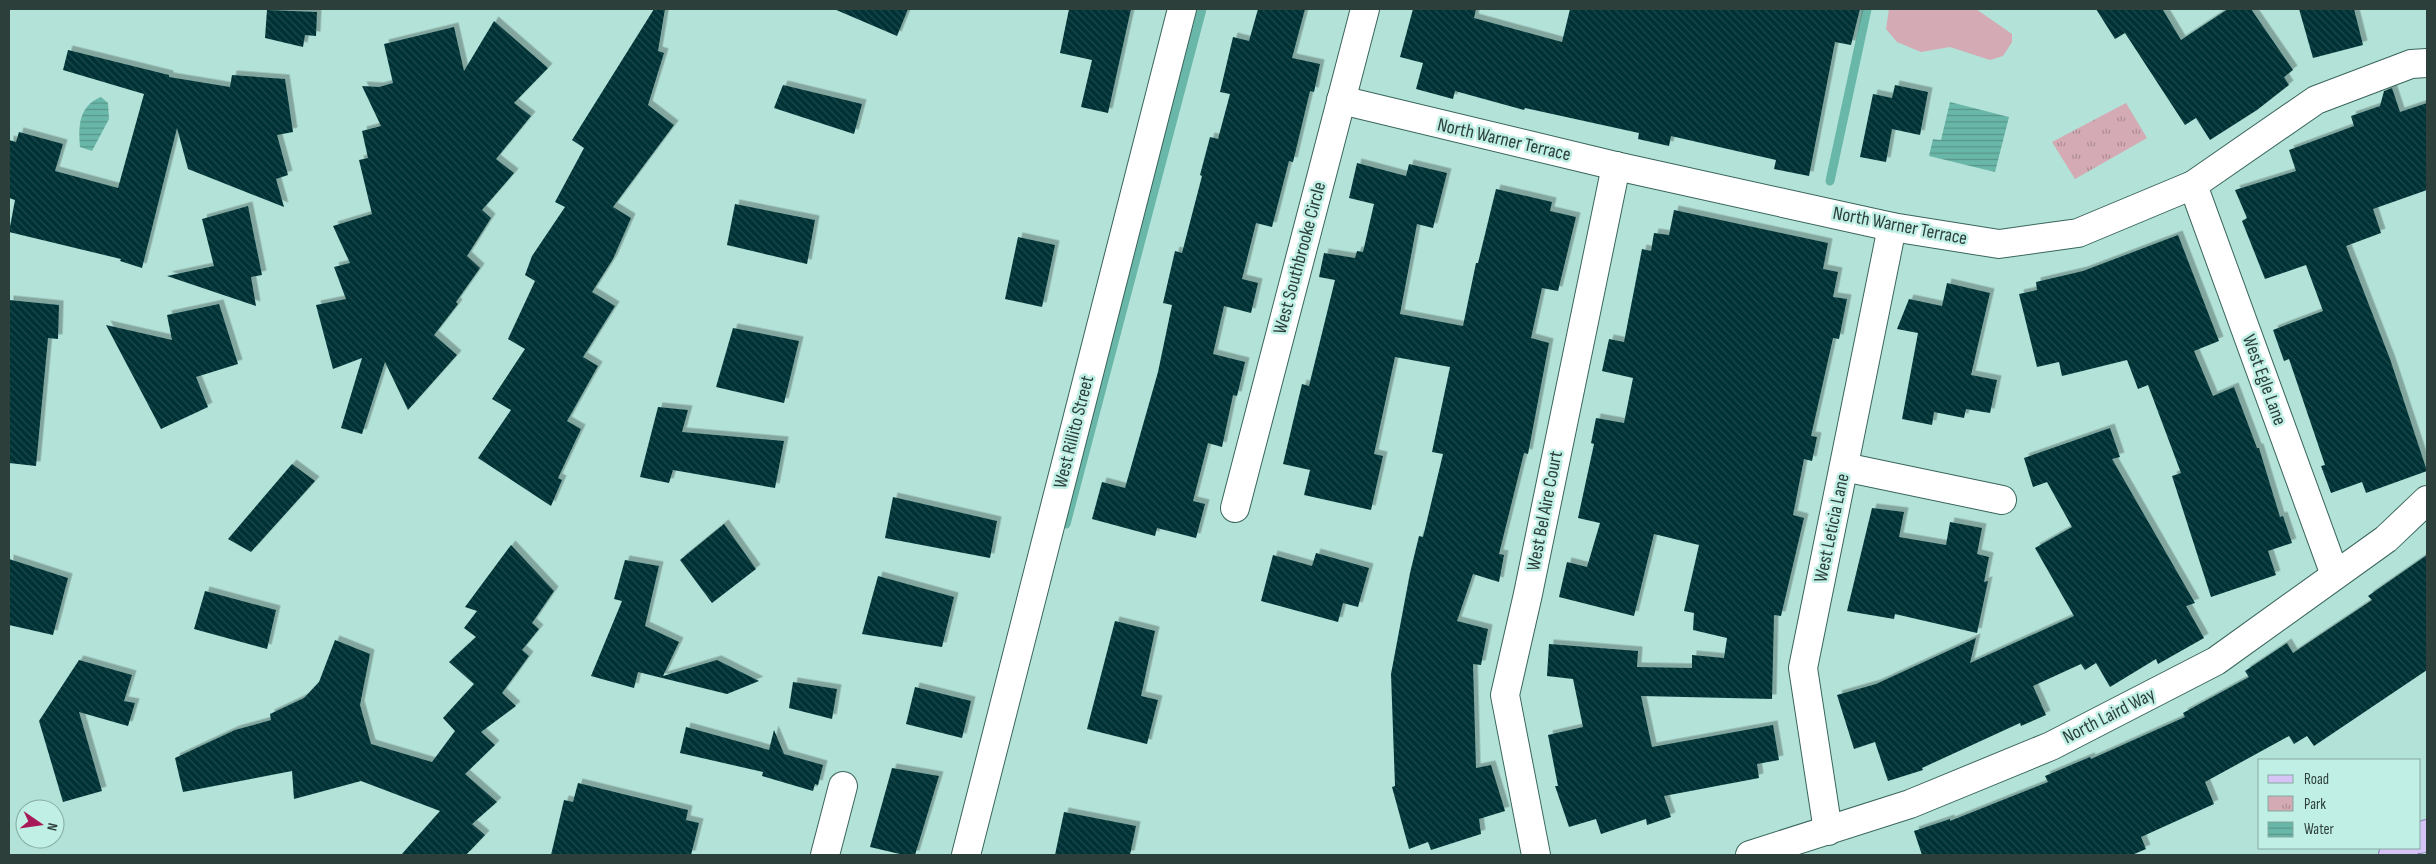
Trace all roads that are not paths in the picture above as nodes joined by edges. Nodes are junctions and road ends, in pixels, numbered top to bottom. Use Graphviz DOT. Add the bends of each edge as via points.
graph roads {
  1 [pos="1182,9"];
  2 [pos="1365,9"];
  3 [pos="2427,63"];
  4 [pos="1341,100"];
  5 [pos="1616,166"];
  6 [pos="2193,186"];
  7 [pos="1892,227"];
  8 [pos="1844,467"];
  9 [pos="2002,500"];
  10 [pos="2427,500"];
  11 [pos="1235,508"];
  12 [pos="2335,575"];
  13 [pos="843,786"];
  14 [pos="1828,831"];
  15 [pos="824,855"];
  16 [pos="966,855"];
  17 [pos="1536,855"];
  18 [pos="1750,855"];
  1 -- 16 [label="street, West Rillito Street"];
  2 -- 4 [label="street, West Southbrooke Circle"];
  3 -- 6 [label="street, North Warner Terrace" via="2411,64 2316,100"];
  4 -- 5 [label="street, North Warner Terrace"];
  4 -- 11 [label="street, West Southbrooke Circle"];
  5 -- 7 [label="street, North Warner Terrace"];
  5 -- 17 [label="street, West Bel Aire Court" via="1505,695"];
  6 -- 7 [label="street, North Warner Terrace" via="2078,233 1999,244"];
  6 -- 12 [label="street, West Egle Lane"];
  7 -- 8 [label="street, West Leticia Lane"];
  8 -- 9 [label="street"];
  8 -- 14 [label="street, West Leticia Lane" via="1803,668"];
  10 -- 12 [label="street, North Laird Way" via="2386,539"];
  12 -- 14 [label="street, North Laird Way" via="2216,661 2060,741 1910,804"];
  13 -- 15 [label="street"];
  14 -- 18 [label="street, North Laird Way"];
}
